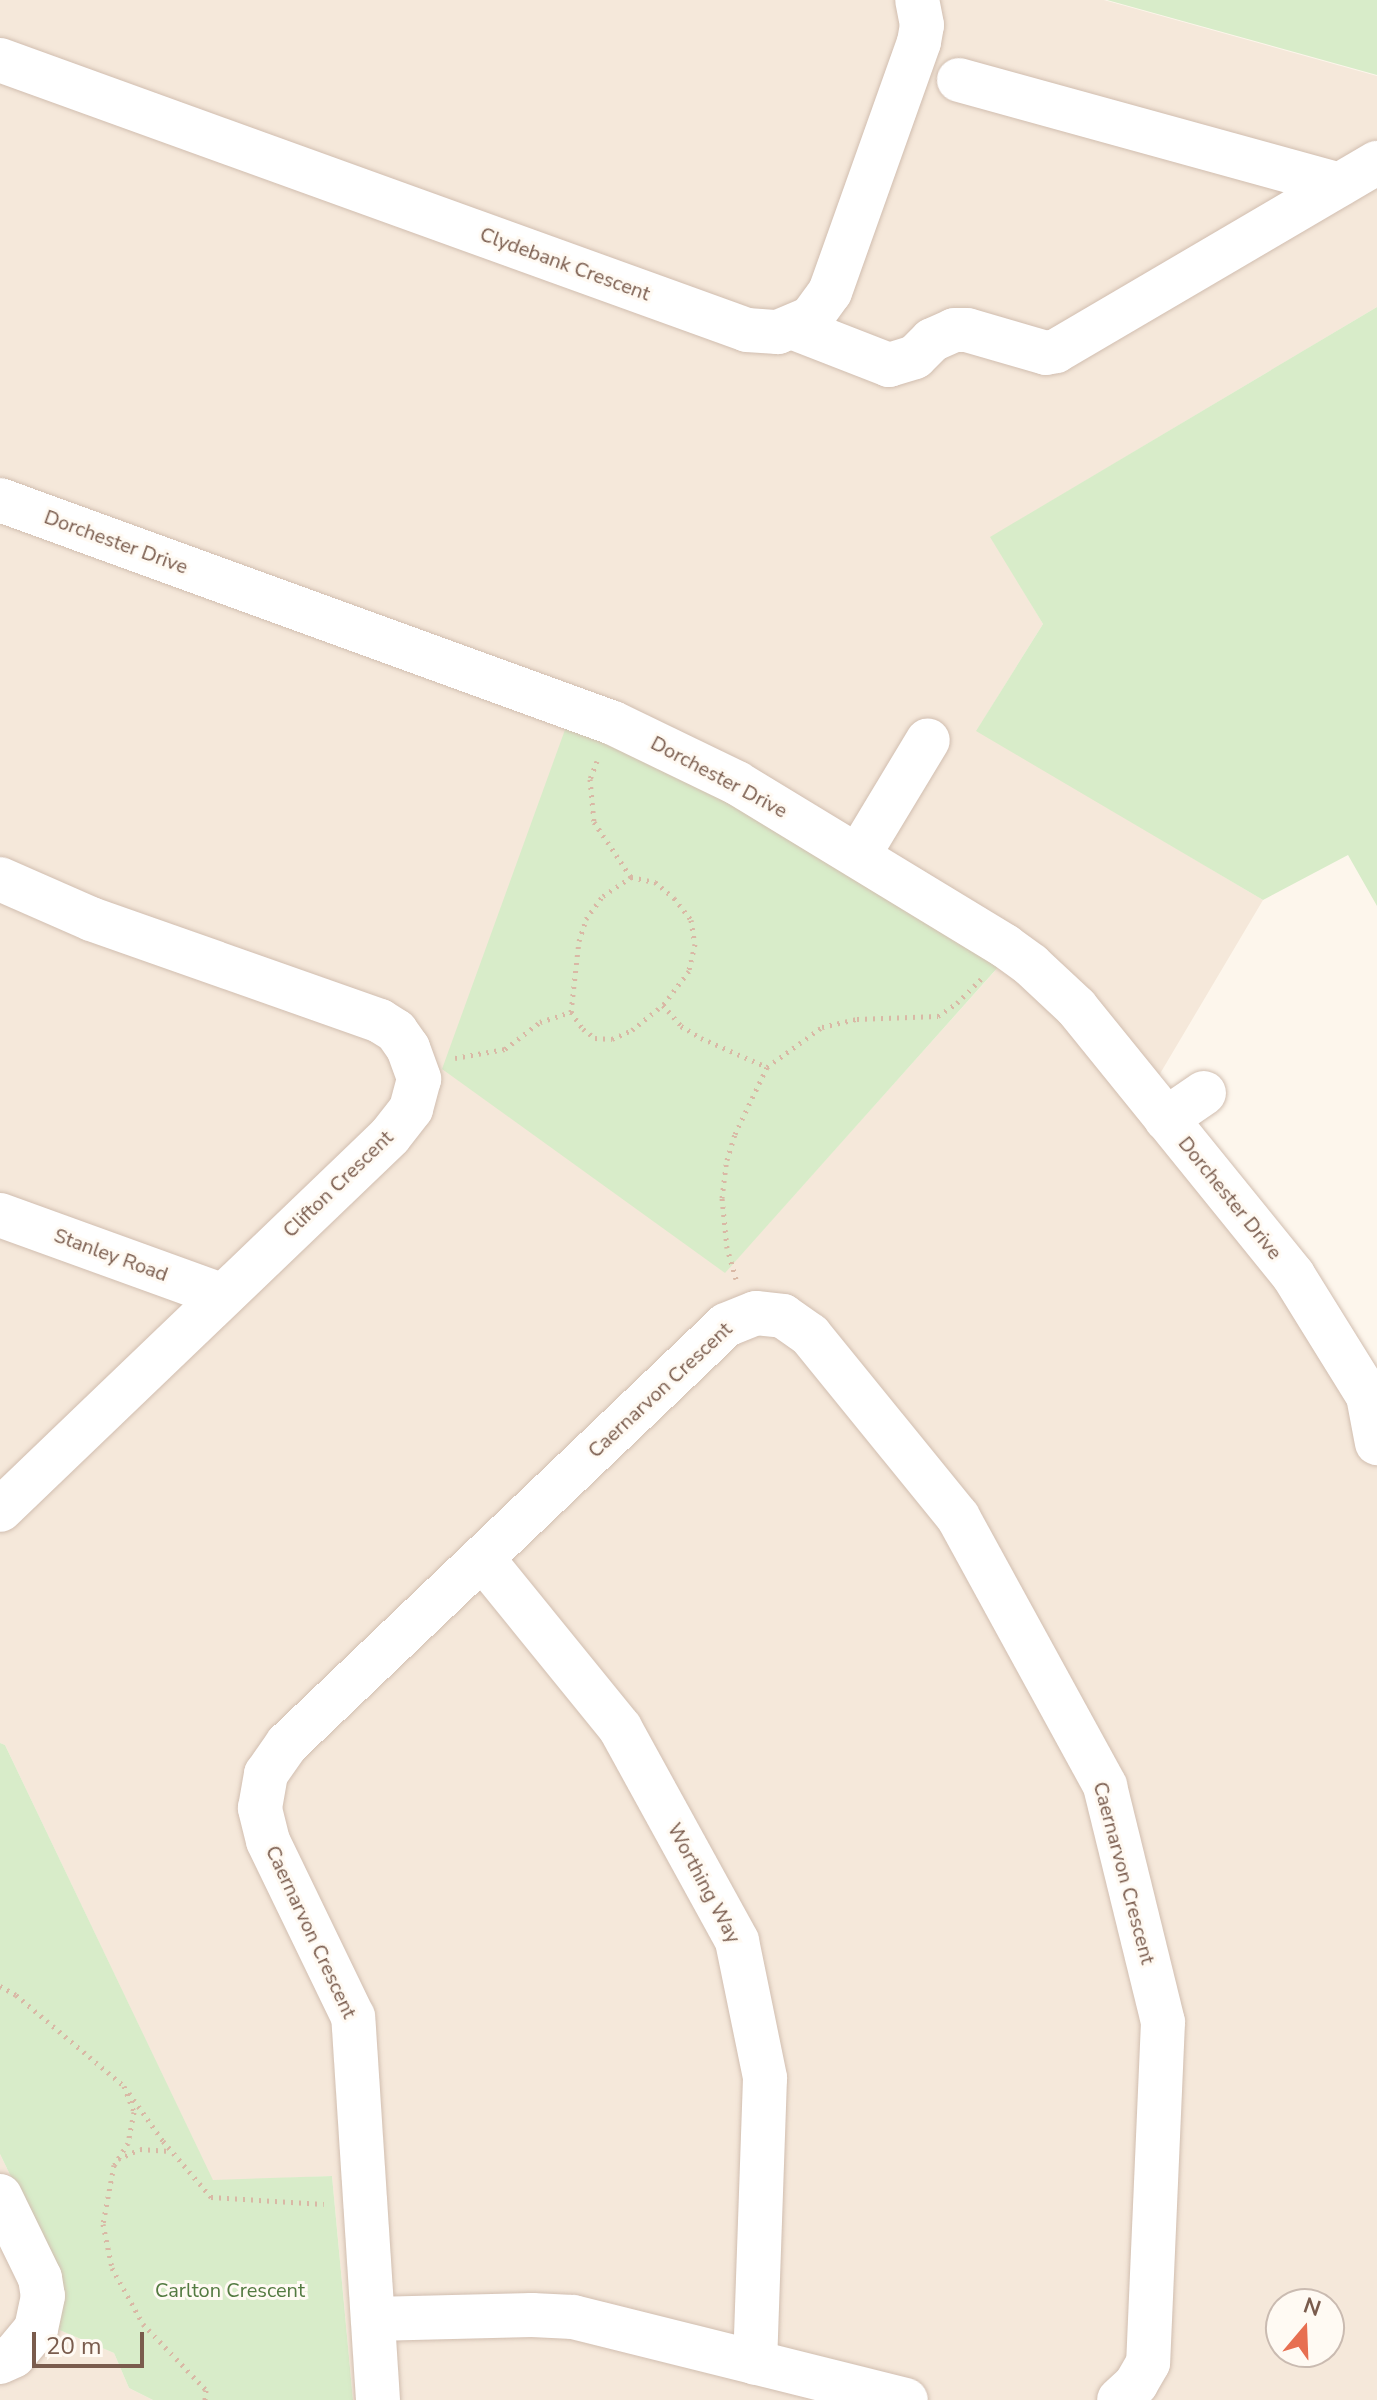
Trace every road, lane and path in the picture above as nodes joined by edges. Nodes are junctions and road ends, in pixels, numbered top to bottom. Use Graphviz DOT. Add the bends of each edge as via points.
graph roads {
  1 [pos="917,0"];
  2 [pos="0,60"];
  3 [pos="959,80"];
  4 [pos="1377,163"];
  5 [pos="1339,185"];
  6 [pos="794,328"];
  7 [pos="0,500"];
  8 [pos="928,740"];
  9 [pos="598,756"];
  10 [pos="858,856"];
  11 [pos="631,877"];
  12 [pos="0,879"];
  13 [pos="984,975"];
  14 [pos="663,1005"];
  15 [pos="571,1012"];
  16 [pos="415,1062"];
  17 [pos="767,1067"];
  18 [pos="1204,1093"];
  19 [pos="1166,1119"];
  20 [pos="0,1215"];
  21 [pos="1293,1275"];
  22 [pos="221,1295"];
  23 [pos="746,1316"];
  24 [pos="1377,1349"];
  25 [pos="1377,1443"];
  26 [pos="0,1510"];
  27 [pos="482,1558"];
  28 [pos="0,1986"];
  29 [pos="124,2086"];
  30 [pos="172,2151"];
  31 [pos="117,2160"];
  32 [pos="0,2196"];
  33 [pos="366,2206"];
  34 [pos="373,2319"];
  35 [pos="0,2362"];
  36 [pos="755,2363"];
  37 [pos="205,2400"];
  38 [pos="378,2400"];
  39 [pos="906,2400"];
  40 [pos="1119,2400"];
  1 -- 6 [label="street" via="919,42 830,292 811,318"];
  2 -- 6 [label="street, Clydebank Crescent" via="747,330"];
  3 -- 5 [label="street"];
  4 -- 5 [label="street"];
  5 -- 6 [label="street" via="1056,351 954,330 932,340 915,357 889,365"];
  7 -- 10 [label="street, Dorchester Drive" via="613,723 737,783"];
  8 -- 10 [label="street"];
  9 -- 11 [label="path" via="590,779 594,822"];
  10 -- 19 [label="street, Dorchester Drive" via="1031,965 1076,1007"];
  11 -- 14 [label="path" via="655,882 691,920 695,944 689,971"];
  11 -- 15 [label="path" via="603,896 586,919"];
  12 -- 16 [label="street" via="91,919 380,1021 396,1031"];
  13 -- 17 [label="path" via="938,1016 895,1016 822,1027"];
  14 -- 15 [label="path" via="612,1039 595,1038"];
  14 -- 17 [label="path" via="681,1026 701,1038"];
  15 -- 16 [label="path" via="540,1022 505,1049"];
  16 -- 22 [label="street, Clifton Crescent" via="417,1092 399,1125"];
  17 -- 23 [label="path" via="735,1134 722,1198 727,1248"];
  18 -- 19 [label="street"];
  19 -- 21 [label="street, Dorchester Drive"];
  20 -- 22 [label="street, Stanley Road"];
  21 -- 24 [label="street, Dorchester Drive"];
  21 -- 25 [label="street, Dorchester Drive" via="1368,1396"];
  22 -- 26 [label="street, Clifton Crescent"];
  23 -- 27 [label="street, Caernarvon Crescent" via="726,1325"];
  23 -- 40 [label="street, Caernarvon Crescent" via="783,1316 810,1335 958,1517 1105,1786 1163,2022 1148,2363"];
  27 -- 33 [label="street, Caernarvon Crescent" via="287,1744 266,1774 261,1792 268,1841 353,2017"];
  27 -- 36 [label="street, Worthing Way" via="620,1728 737,1941 765,2078"];
  28 -- 29 [label="path"];
  29 -- 30 [label="path"];
  29 -- 31 [label="path" via="134,2112 128,2143"];
  30 -- 31 [label="path" via="140,2149"];
  30 -- 33 [label="path" via="211,2197"];
  31 -- 37 [label="path" via="103,2224 112,2268 143,2324 206,2390"];
  32 -- 35 [label="street" via="40,2278 43,2296 36,2329 13,2356"];
  33 -- 34 [label="street, Caernarvon Crescent"];
  34 -- 36 [label="street" via="573,2317"];
  34 -- 38 [label="street, Caernarvon Crescent"];
  36 -- 39 [label="street"];
}
